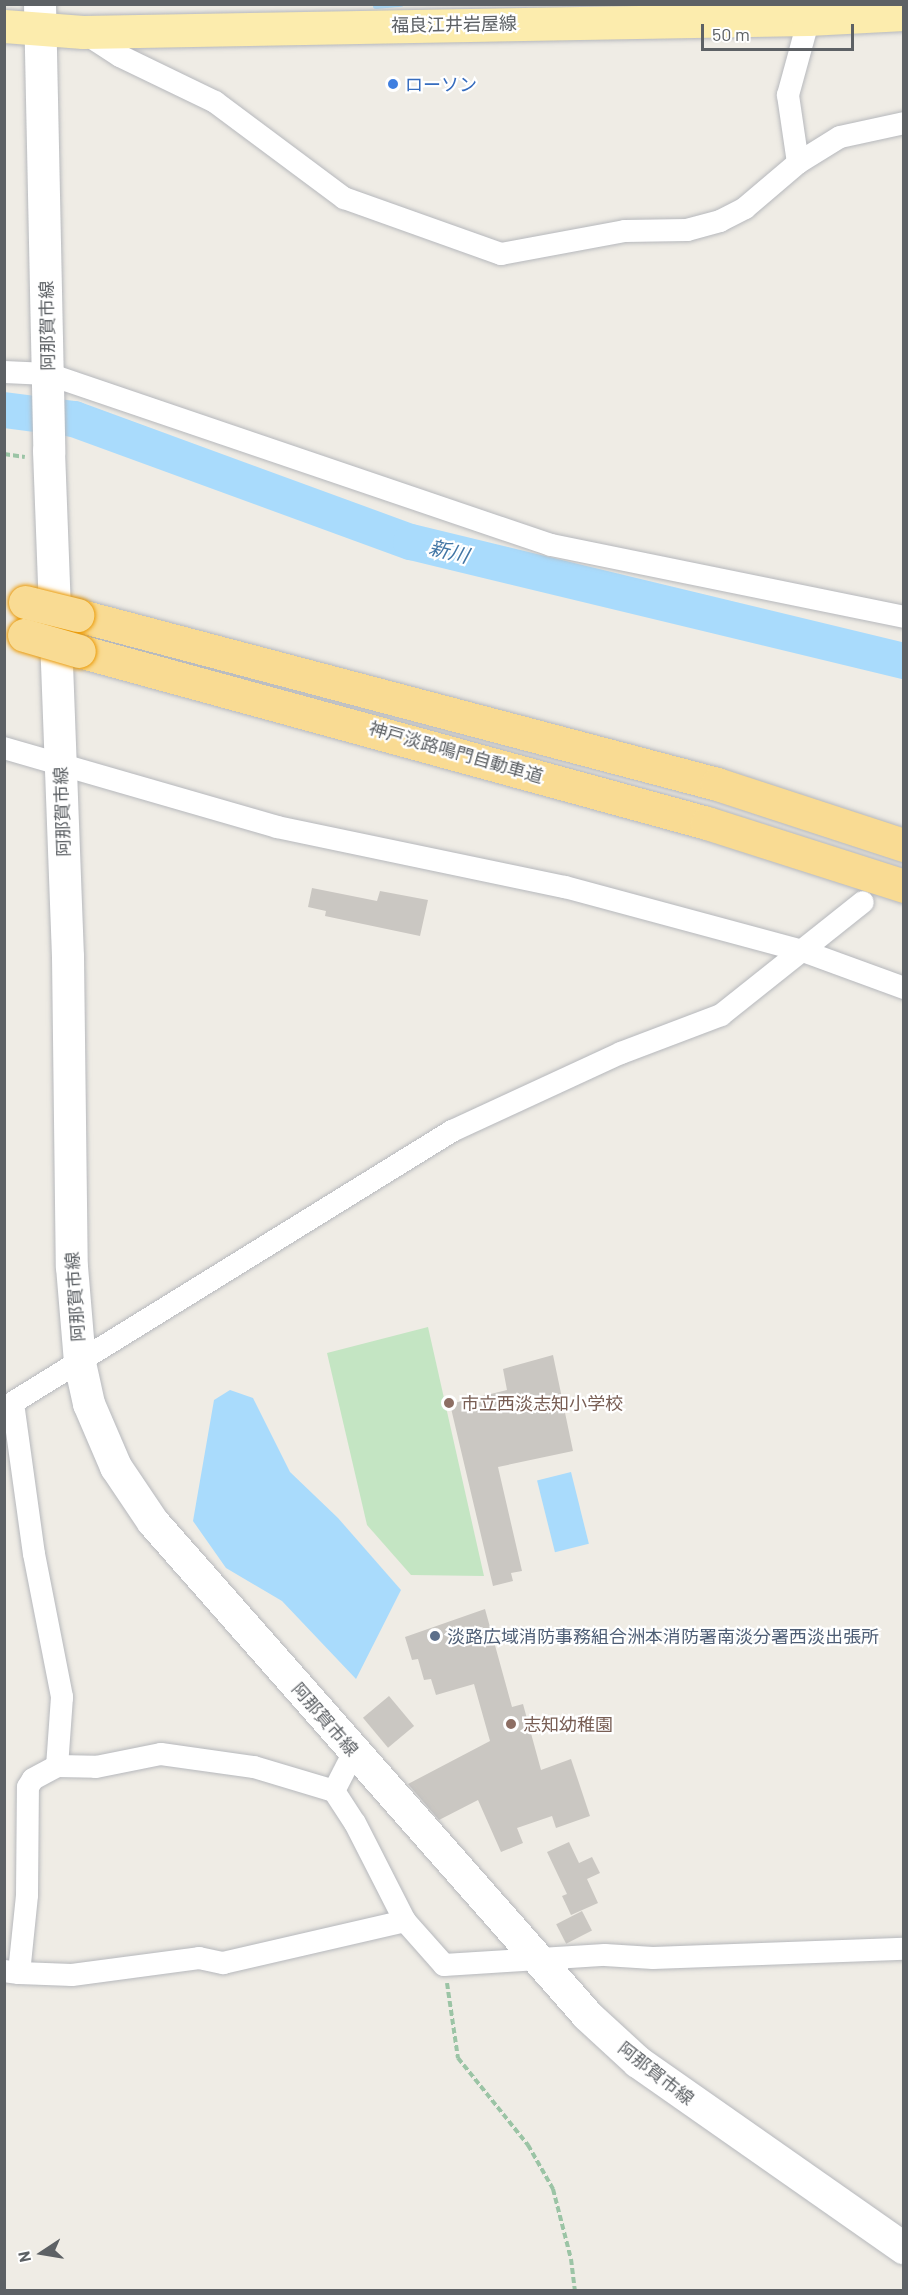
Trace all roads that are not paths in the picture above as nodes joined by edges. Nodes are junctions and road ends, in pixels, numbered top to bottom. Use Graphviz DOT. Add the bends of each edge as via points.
graph roads {
  1 [pos="810,12"];
  2 [pos="560,13"];
  3 [pos="903,14"];
  4 [pos="41,18"];
  5 [pos="4,26"];
  6 [pos="83,32"];
  7 [pos="903,123"];
  8 [pos="798,163"];
  9 [pos="4,372"];
  10 [pos="48,384"];
  11 [pos="15,599"];
  12 [pos="903,617"];
  13 [pos="14,632"];
  14 [pos="4,748"];
  15 [pos="60,764"];
  16 [pos="903,844"];
  17 [pos="903,886"];
  18 [pos="863,902"];
  19 [pos="803,951"];
  20 [pos="903,988"];
  21 [pos="80,1363"];
  22 [pos="9,1406"];
  23 [pos="354,1752"];
  24 [pos="57,1766"];
  25 [pos="334,1791"];
  26 [pos="405,1921"];
  27 [pos="903,1949"];
  28 [pos="533,1958"];
  29 [pos="12,1972"];
  30 [pos="903,2248"];
  1 -- 2 [label="main road, 福良江井岩屋線"];
  1 -- 3 [label="main road, 福良江井岩屋線"];
  1 -- 8 [label="street" via="788,95"];
  2 -- 6 [label="main road, 福良江井岩屋線"];
  4 -- 5 [label="main road, 福良江井岩屋線"];
  4 -- 6 [label="main road, 福良江井岩屋線"];
  4 -- 10 [label="main road, 阿那賀市線"];
  6 -- 8 [label="street" via="120,56 215,102 344,198 501,255 625,231 687,230 720,221 745,208"];
  7 -- 8 [label="street" via="840,137"];
  9 -- 10 [label="street"];
  10 -- 12 [label="street" via="551,545"];
  10 -- 15 [label="main road, 阿那賀市線"];
  11 -- 16 [label="highway, 神戸淡路鳴門自動車道, bridge" via="717,783"];
  13 -- 17 [label="highway, 神戸淡路鳴門自動車道, bridge" via="707,823"];
  14 -- 15 [label="street"];
  15 -- 19 [label="street" via="277,827 565,887"];
  15 -- 21 [label="main road, 阿那賀市線" via="68,957 72,1267"];
  18 -- 19 [label="street"];
  19 -- 20 [label="street"];
  19 -- 21 [label="street" via="721,1015 621,1053 452,1131"];
  21 -- 22 [label="street"];
  21 -- 23 [label="main road, 阿那賀市線" via="89,1404 116,1467 153,1522"];
  22 -- 24 [label="street" via="63,1697"];
  23 -- 25 [label="street"];
  23 -- 28 [label="main road, 阿那賀市線"];
  24 -- 25 [label="street" via="96,1767 161,1754 254,1767"];
  24 -- 29 [label="street" via="33,1779 28,1787 27,1895"];
  25 -- 26 [label="street" via="355,1823"];
  26 -- 28 [label="street" via="444,1965"];
  26 -- 29 [label="street" via="223,1963 199,1958 72,1975"];
  27 -- 28 [label="street"];
  28 -- 30 [label="main road, 阿那賀市線" via="638,2062"];
}
